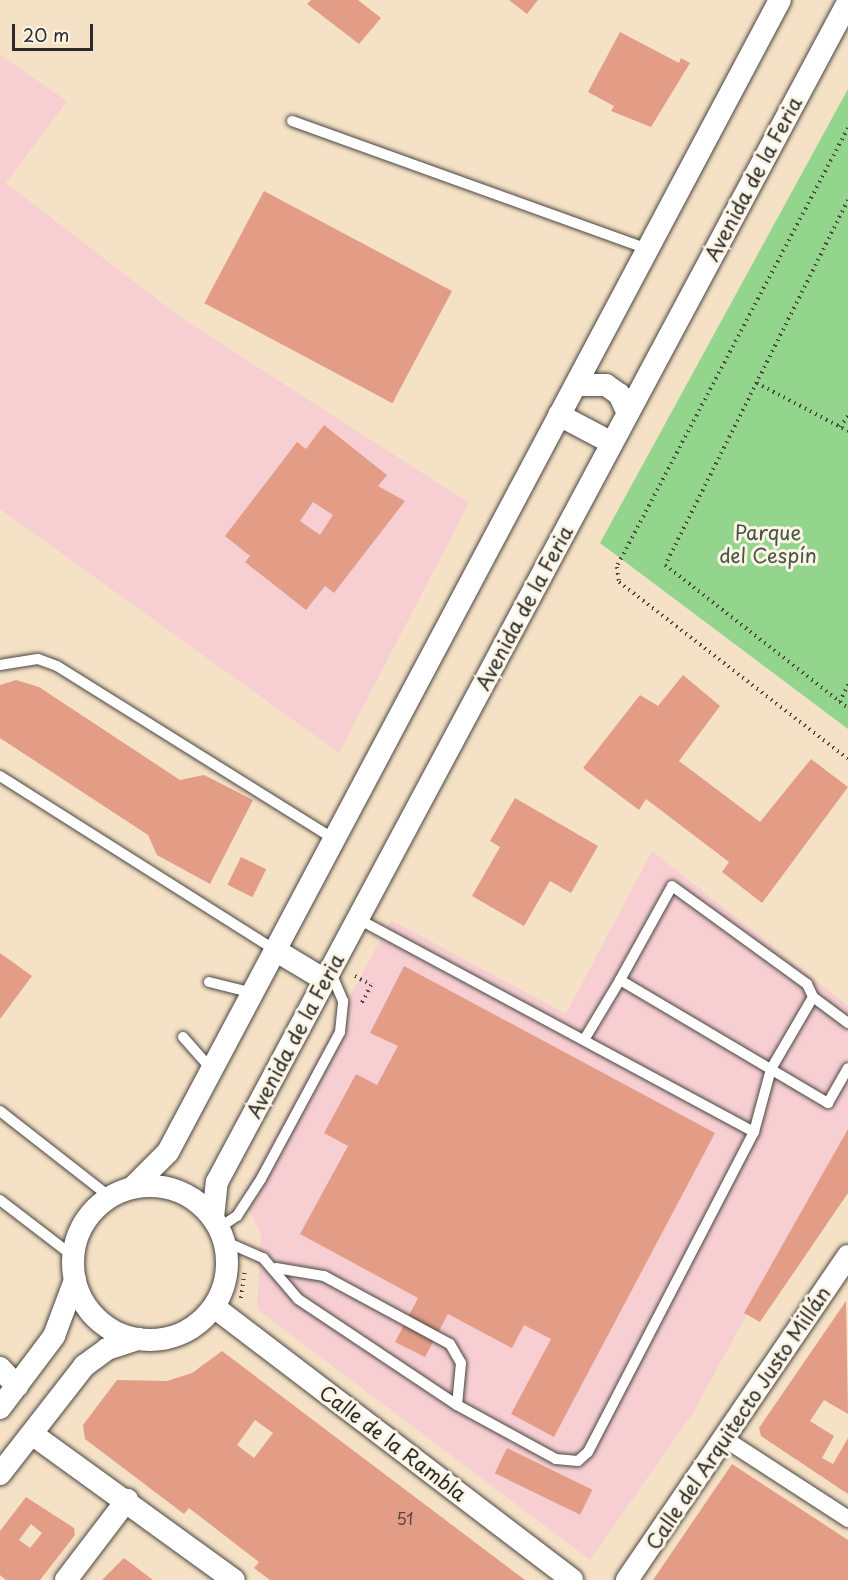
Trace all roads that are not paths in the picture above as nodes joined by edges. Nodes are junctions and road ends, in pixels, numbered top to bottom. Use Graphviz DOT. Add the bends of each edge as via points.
graph roads {
  1 [pos="780,0"];
  2 [pos="848,2"];
  3 [pos="292,121"];
  4 [pos="648,249"];
  5 [pos="576,385"];
  6 [pos="628,413"];
  7 [pos="559,415"];
  8 [pos="612,443"];
  9 [pos="0,665"];
  10 [pos="0,776"];
  11 [pos="334,839"];
  12 [pos="358,919"];
  13 [pos="275,950"];
  14 [pos="327,975"];
  15 [pos="620,980"];
  16 [pos="209,982"];
  17 [pos="253,993"];
  18 [pos="813,997"];
  19 [pos="848,1023"];
  20 [pos="183,1037"];
  21 [pos="584,1040"];
  22 [pos="848,1068"];
  23 [pos="771,1069"];
  24 [pos="212,1070"];
  25 [pos="0,1111"];
  26 [pos="754,1132"];
  27 [pos="133,1187"];
  28 [pos="110,1197"];
  29 [pos="0,1200"];
  30 [pos="219,1229"];
  31 [pos="74,1256"];
  32 [pos="848,1256"];
  33 [pos="276,1268"];
  34 [pos="75,1280"];
  35 [pos="214,1307"];
  36 [pos="138,1339"];
  37 [pos="0,1368"];
  38 [pos="17,1386"];
  39 [pos="457,1405"];
  40 [pos="0,1408"];
  41 [pos="32,1434"];
  42 [pos="726,1439"];
  43 [pos="0,1474"];
  44 [pos="127,1500"];
  45 [pos="848,1519"];
  46 [pos="210,1573"];
  47 [pos="66,1580"];
  48 [pos="234,1580"];
  49 [pos="572,1580"];
  50 [pos="627,1580"];
  1 -- 4 [label="street"];
  2 -- 6 [label="street, Avenida de la Feria"];
  3 -- 4 [label="lane"];
  4 -- 5 [label="street"];
  5 -- 6 [label="street" via="606,385 619,394"];
  5 -- 7 [label="street"];
  6 -- 8 [label="street, Avenida de la Feria"];
  7 -- 8 [label="street"];
  7 -- 11 [label="street"];
  8 -- 12 [label="street, Avenida de la Feria"];
  9 -- 11 [label="lane" via="38,659 57,666"];
  10 -- 13 [label="lane"];
  11 -- 13 [label="street"];
  12 -- 14 [label="street, Avenida de la Feria"];
  12 -- 21 [label="lane"];
  13 -- 14 [label="street"];
  13 -- 17 [label="street"];
  14 -- 30 [label="street, Avenida de la Feria" via="217,1182"];
  14 -- 30 [label="lane" via="343,1001 340,1032 261,1179 237,1216"];
  15 -- 18 [label="lane" via="672,886 807,984"];
  15 -- 21 [label="lane"];
  15 -- 23 [label="lane"];
  16 -- 17 [label="lane"];
  17 -- 24 [label="street"];
  18 -- 19 [label="lane"];
  18 -- 23 [label="lane"];
  20 -- 24 [label="lane"];
  21 -- 26 [label="lane"];
  22 -- 23 [label="lane" via="828,1103"];
  23 -- 26 [label="lane"];
  24 -- 27 [label="street" via="168,1152"];
  25 -- 28 [label="lane"];
  26 -- 39 [label="lane" via="588,1452 578,1461 556,1459"];
  27 -- 28 [label="street"];
  27 -- 30 [label="street" via="177,1190"];
  28 -- 31 [label="street" via="92,1212"];
  29 -- 31 [label="lane"];
  30 -- 33 [label="lane"];
  30 -- 35 [label="street" via="228,1264"];
  31 -- 34 [label="street"];
  32 -- 42 [label="street, Calle del Arquitecto Justo Millán"];
  33 -- 39 [label="lane" via="298,1299"];
  33 -- 39 [label="lane" via="324,1276 450,1344 461,1363"];
  34 -- 36 [label="street" via="97,1319"];
  34 -- 38 [label="street" via="58,1328"];
  35 -- 36 [label="street" via="181,1334"];
  35 -- 49 [label="street, Calle de la Rambla"];
  36 -- 41 [label="street" via="107,1349 84,1366"];
  37 -- 38 [label="street"];
  38 -- 40 [label="street"];
  41 -- 43 [label="street"];
  41 -- 44 [label="street"];
  42 -- 45 [label="street"];
  42 -- 50 [label="street, Calle del Arquitecto Justo Millán"];
  44 -- 46 [label="street"];
  44 -- 47 [label="street"];
  46 -- 48 [label="street"];
}
